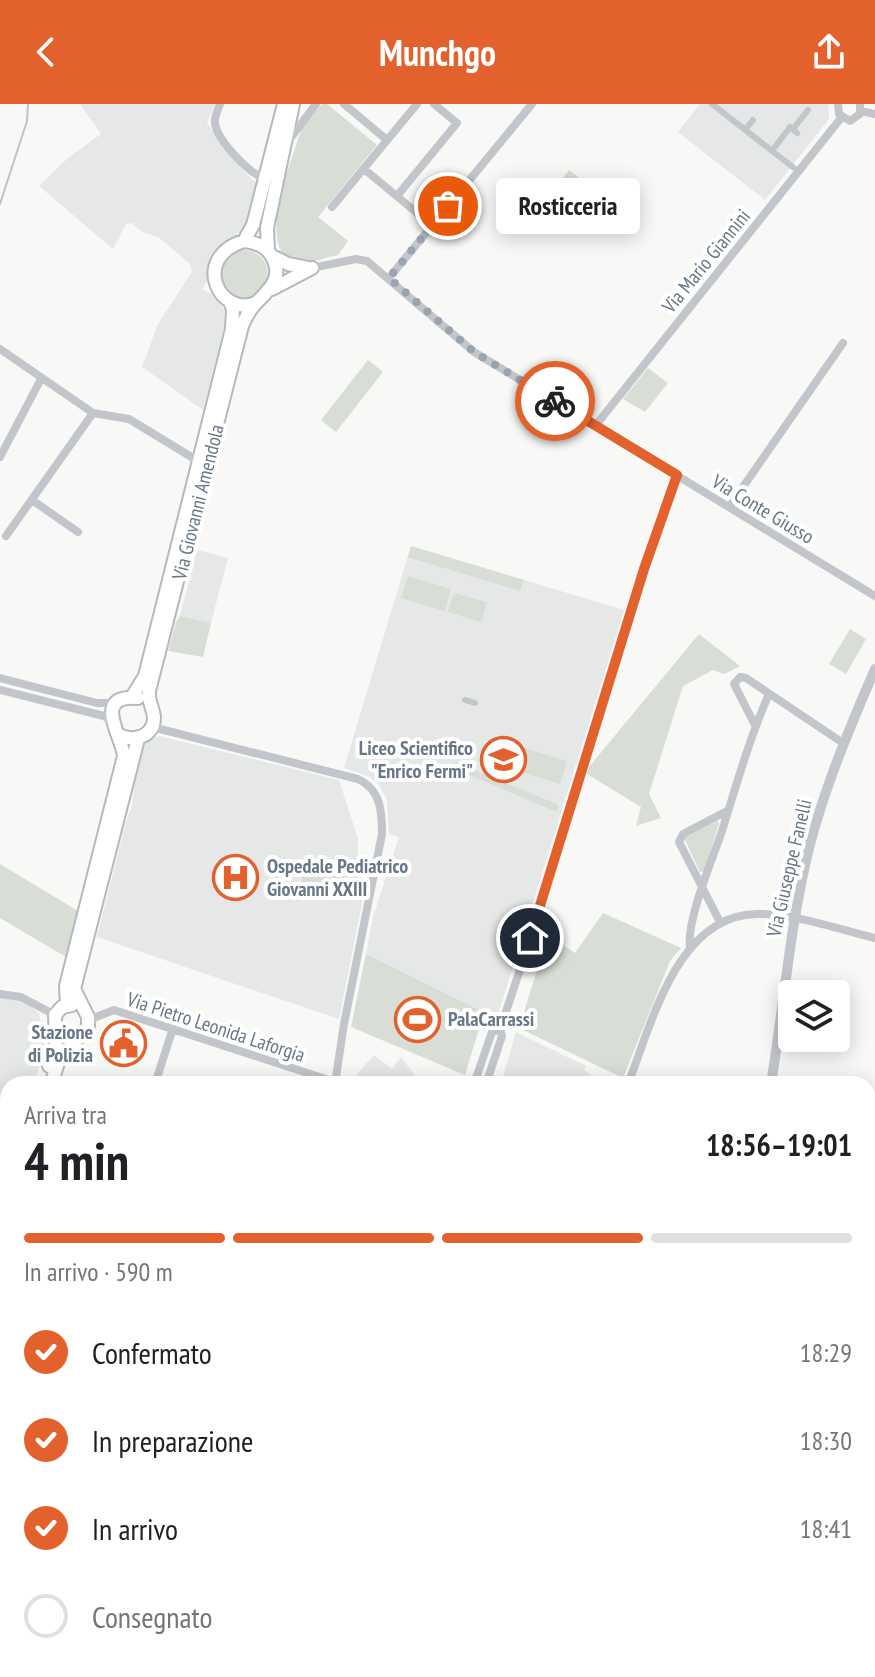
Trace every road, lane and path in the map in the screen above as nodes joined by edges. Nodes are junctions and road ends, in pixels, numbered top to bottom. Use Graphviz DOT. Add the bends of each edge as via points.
graph roads {
  1 [pos="220,104"];
  2 [pos="281,104"];
  3 [pos="293,104"];
  4 [pos="316,104"];
  5 [pos="344,104"];
  6 [pos="417,104"];
  7 [pos="434,104"];
  8 [pos="532,104"];
  9 [pos="712,104"];
  10 [pos="838,104"];
  11 [pos="860,108"];
  12 [pos="808,110"];
  13 [pos="875,114"];
  14 [pos="841,118"];
  15 [pos="753,120"];
  16 [pos="745,130"];
  17 [pos="387,140"];
  18 [pos="284,148"];
  19 [pos="772,151"];
  20 [pos="794,168"];
  21 [pos="364,169"];
  22 [pos="266,179"];
  23 [pos="397,196"];
  24 [pos="332,207"];
  25 [pos="433,226"];
  26 [pos="244,241"];
  27 [pos="270,253"];
  28 [pos="312,268"];
  29 [pos="389,278"];
  30 [pos="272,289"];
  31 [pos="230,301"];
  32 [pos="256,303"];
  33 [pos="843,343"];
  34 [pos="0,349"];
  35 [pos="41,379"];
  36 [pos="93,413"];
  37 [pos="596,425"];
  38 [pos="0,457"];
  39 [pos="198,461"];
  40 [pos="677,475"];
  41 [pos="32,500"];
  42 [pos="729,507"];
  43 [pos="78,532"];
  44 [pos="6,536"];
  45 [pos="875,596"];
  46 [pos="875,669"];
  47 [pos="0,678"];
  48 [pos="0,690"];
  49 [pos="769,694"];
  50 [pos="132,697"];
  51 [pos="465,700"];
  52 [pos="118,703"];
  53 [pos="475,703"];
  54 [pos="149,705"];
  55 [pos="747,709"];
  56 [pos="760,713"];
  57 [pos="111,721"];
  58 [pos="755,725"];
  59 [pos="152,727"];
  60 [pos="119,735"];
  61 [pos="138,739"];
  62 [pos="843,743"];
  63 [pos="727,811"];
  64 [pos="703,887"];
  65 [pos="794,919"];
  66 [pos="720,922"];
  67 [pos="875,938"];
  68 [pos="690,947"];
  69 [pos="0,994"];
  70 [pos="67,1005"];
  71 [pos="82,1008"];
  72 [pos="55,1015"];
  73 [pos="89,1022"];
  74 [pos="173,1028"];
  75 [pos="500,1029"];
  76 [pos="56,1031"];
  77 [pos="80,1038"];
  78 [pos="46,1076"];
  79 [pos="54,1076"];
  80 [pos="158,1076"];
  81 [pos="317,1076"];
  82 [pos="339,1076"];
  83 [pos="477,1076"];
  84 [pos="489,1076"];
  85 [pos="631,1076"];
  86 [pos="772,1076"];
  1 -- 22 [label="street" via="218,131 245,167"];
  2 -- 22 [label="main road"];
  3 -- 18 [label="main road"];
  4 -- 18 [label="street"];
  5 -- 17 [label="street"];
  6 -- 17 [label="street"];
  7 -- 23 [label="street" via="457,123"];
  8 -- 25 [label="street"];
  9 -- 16 [label="street"];
  10 -- 14 [label="street"];
  11 -- 13 [label="street"];
  11 -- 14 [label="street" via="854,120"];
  12 -- 19 [label="street" via="795,131 790,127"];
  14 -- 37 [label="street, Via Mario Giannini"];
  15 -- 16 [label="street"];
  16 -- 19 [label="street"];
  17 -- 21 [label="street"];
  18 -- 27 [label="main road" via="267,228"];
  19 -- 20 [label="street"];
  21 -- 23 [label="street"];
  21 -- 24 [label="street"];
  22 -- 26 [label="main road"];
  23 -- 25 [label="street"];
  25 -- 29 [label="street"];
  26 -- 27 [label="main road"];
  26 -- 31 [label="main road, Via Giovanni Amendola" via="225,249 214,267 216,282"];
  27 -- 28 [label="main road" via="288,264"];
  27 -- 30 [label="main road" via="277,272"];
  28 -- 29 [label="street, Via Conte Giusso" via="356,259"];
  28 -- 30 [label="main road, Via Giovanni Amendola"];
  29 -- 37 [label="street, Via Conte Giusso" via="474,352"];
  30 -- 32 [label="main road, Via Giovanni Amendola"];
  31 -- 32 [label="main road" via="239,306"];
  31 -- 39 [label="main road, Via Giovanni Amendola" via="232,329"];
  32 -- 54 [label="main road, Via Giovanni Amendola" via="242,326"];
  33 -- 42 [label="street"];
  34 -- 35 [label="street"];
  35 -- 36 [label="street"];
  35 -- 38 [label="street"];
  36 -- 39 [label="street" via="129,419"];
  36 -- 41 [label="street"];
  37 -- 40 [label="street, Via Conte Giusso"];
  39 -- 50 [label="main road, Via Giovanni Amendola" via="145,676"];
  40 -- 42 [label="street, Via Conte Giusso"];
  40 -- 75 [label="street"];
  41 -- 43 [label="street"];
  41 -- 44 [label="street"];
  42 -- 45 [label="street, Via Conte Giusso"];
  46 -- 62 [label="street, Via Giuseppe Fanelli"];
  47 -- 52 [label="street" via="97,703"];
  48 -- 57 [label="street"];
  49 -- 55 [label="street" via="744,677 736,680"];
  49 -- 56 [label="street"];
  49 -- 62 [label="street"];
  50 -- 52 [label="main road"];
  50 -- 54 [label="main road"];
  51 -- 53 [label="street"];
  52 -- 57 [label="main road"];
  54 -- 59 [label="main road, Via Giovanni Amendola"];
  55 -- 56 [label="street"];
  55 -- 58 [label="street"];
  56 -- 58 [label="street"];
  57 -- 60 [label="main road"];
  58 -- 63 [label="street"];
  59 -- 61 [label="main road"];
  59 -- 82 [label="street" via="358,779 377,795 382,834"];
  60 -- 61 [label="main road"];
  60 -- 70 [label="main road" via="124,756 66,986"];
  61 -- 71 [label="main road" via="74,989"];
  62 -- 65 [label="street, Via Giuseppe Fanelli" via="809,849"];
  63 -- 64 [label="street"];
  63 -- 64 [label="street" via="680,836"];
  64 -- 66 [label="street"];
  64 -- 68 [label="street" via="688,936"];
  65 -- 66 [label="street" via="759,914"];
  65 -- 67 [label="street"];
  65 -- 86 [label="street, Via Giuseppe Fanelli"];
  66 -- 68 [label="street"];
  68 -- 85 [label="street" via="676,966"];
  69 -- 72 [label="street" via="21,997"];
  70 -- 71 [label="main road"];
  70 -- 72 [label="main road"];
  71 -- 73 [label="main road"];
  72 -- 76 [label="main road"];
  73 -- 74 [label="street, Via Pietro Leonida Laforgia" via="114,1010"];
  73 -- 77 [label="main road"];
  74 -- 80 [label="street"];
  74 -- 81 [label="street, Via Pietro Leonida Laforgia"];
  75 -- 83 [label="street" via="492,1032"];
  75 -- 84 [label="street"];
  76 -- 77 [label="main road" via="64,1039"];
  76 -- 78 [label="main road"];
  77 -- 79 [label="main road" via="60,1057"];
}
